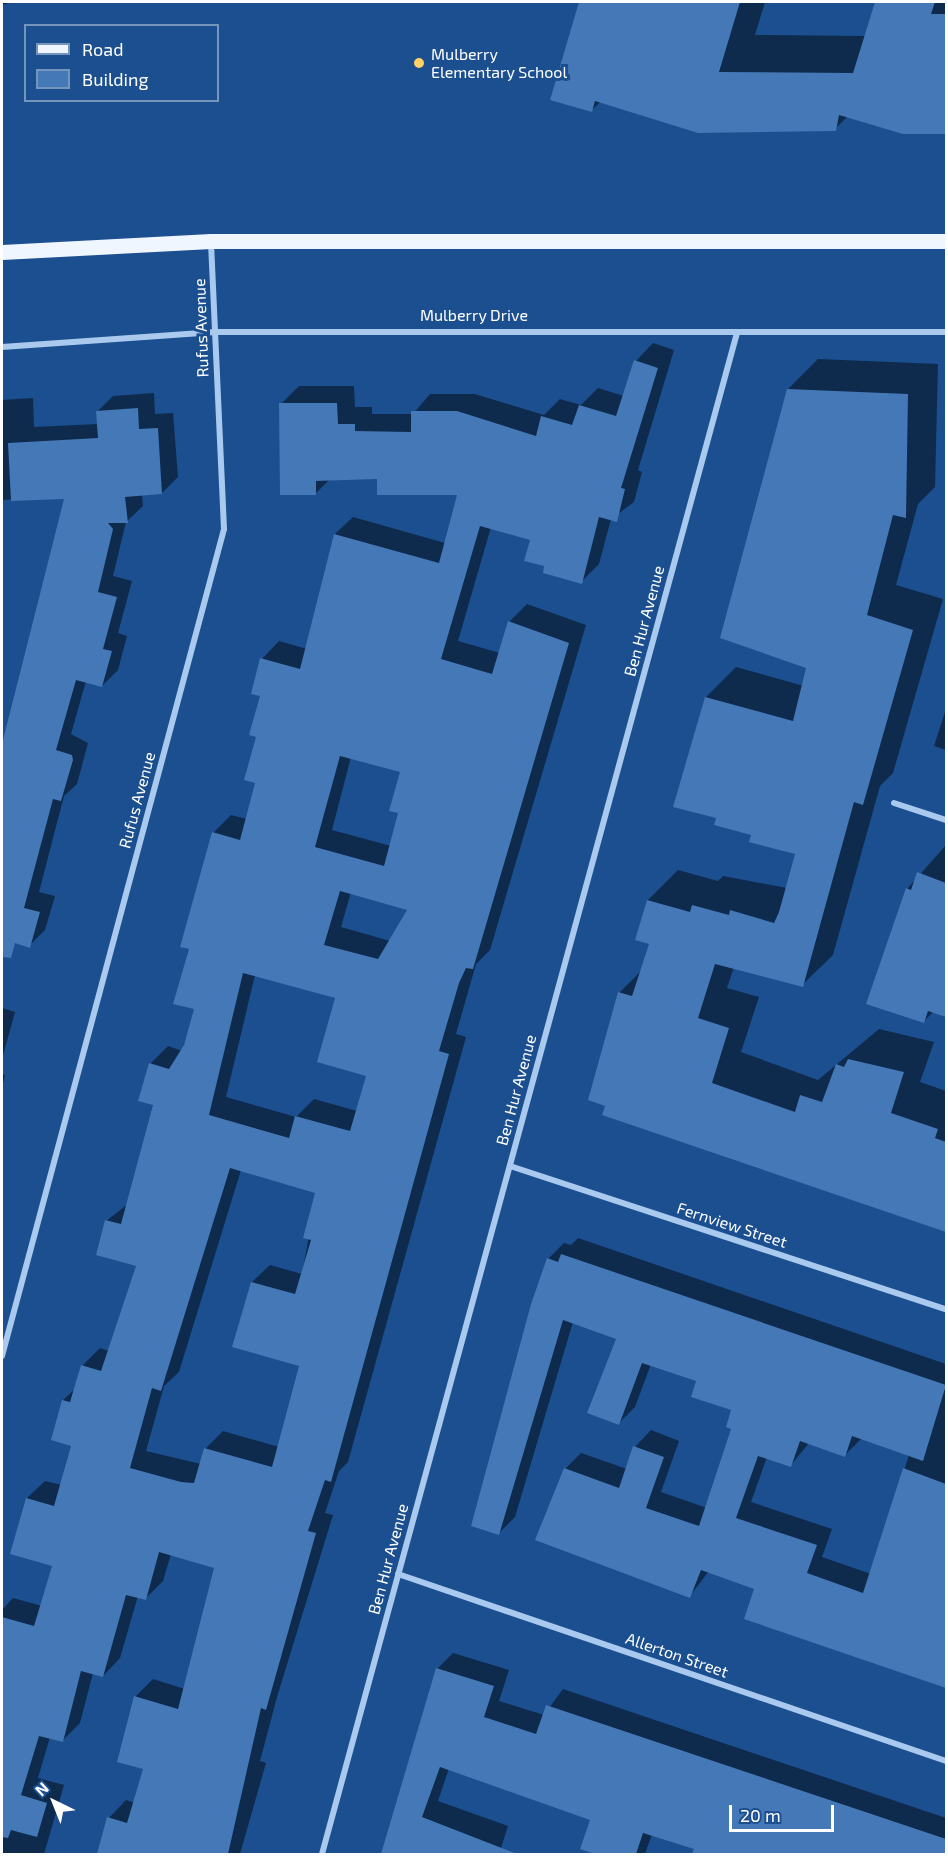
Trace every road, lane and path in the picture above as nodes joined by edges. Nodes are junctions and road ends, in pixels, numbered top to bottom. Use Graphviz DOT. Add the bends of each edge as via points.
graph roads {
  1 [pos="946,241"];
  2 [pos="211,242"];
  3 [pos="2,252"];
  4 [pos="215,332"];
  5 [pos="946,332"];
  6 [pos="737,333"];
  7 [pos="2,347"];
  8 [pos="894,803"];
  9 [pos="946,820"];
  10 [pos="510,1166"];
  11 [pos="946,1309"];
  12 [pos="2,1356"];
  13 [pos="398,1574"];
  14 [pos="946,1761"];
  15 [pos="322,1854"];
  1 -- 2 [label="main road"];
  2 -- 3 [label="main road"];
  2 -- 4 [label="street, Rufus Avenue"];
  4 -- 6 [label="street, Mulberry Drive"];
  4 -- 7 [label="street, Mulberry Drive"];
  4 -- 12 [label="street, Rufus Avenue" via="224,529"];
  5 -- 6 [label="street, Mulberry Drive"];
  6 -- 10 [label="street, Ben Hur Avenue"];
  8 -- 9 [label="street"];
  10 -- 11 [label="street, Fernview Street"];
  10 -- 13 [label="street, Ben Hur Avenue"];
  13 -- 14 [label="street, Allerton Street"];
  13 -- 15 [label="street, Ben Hur Avenue"];
}
